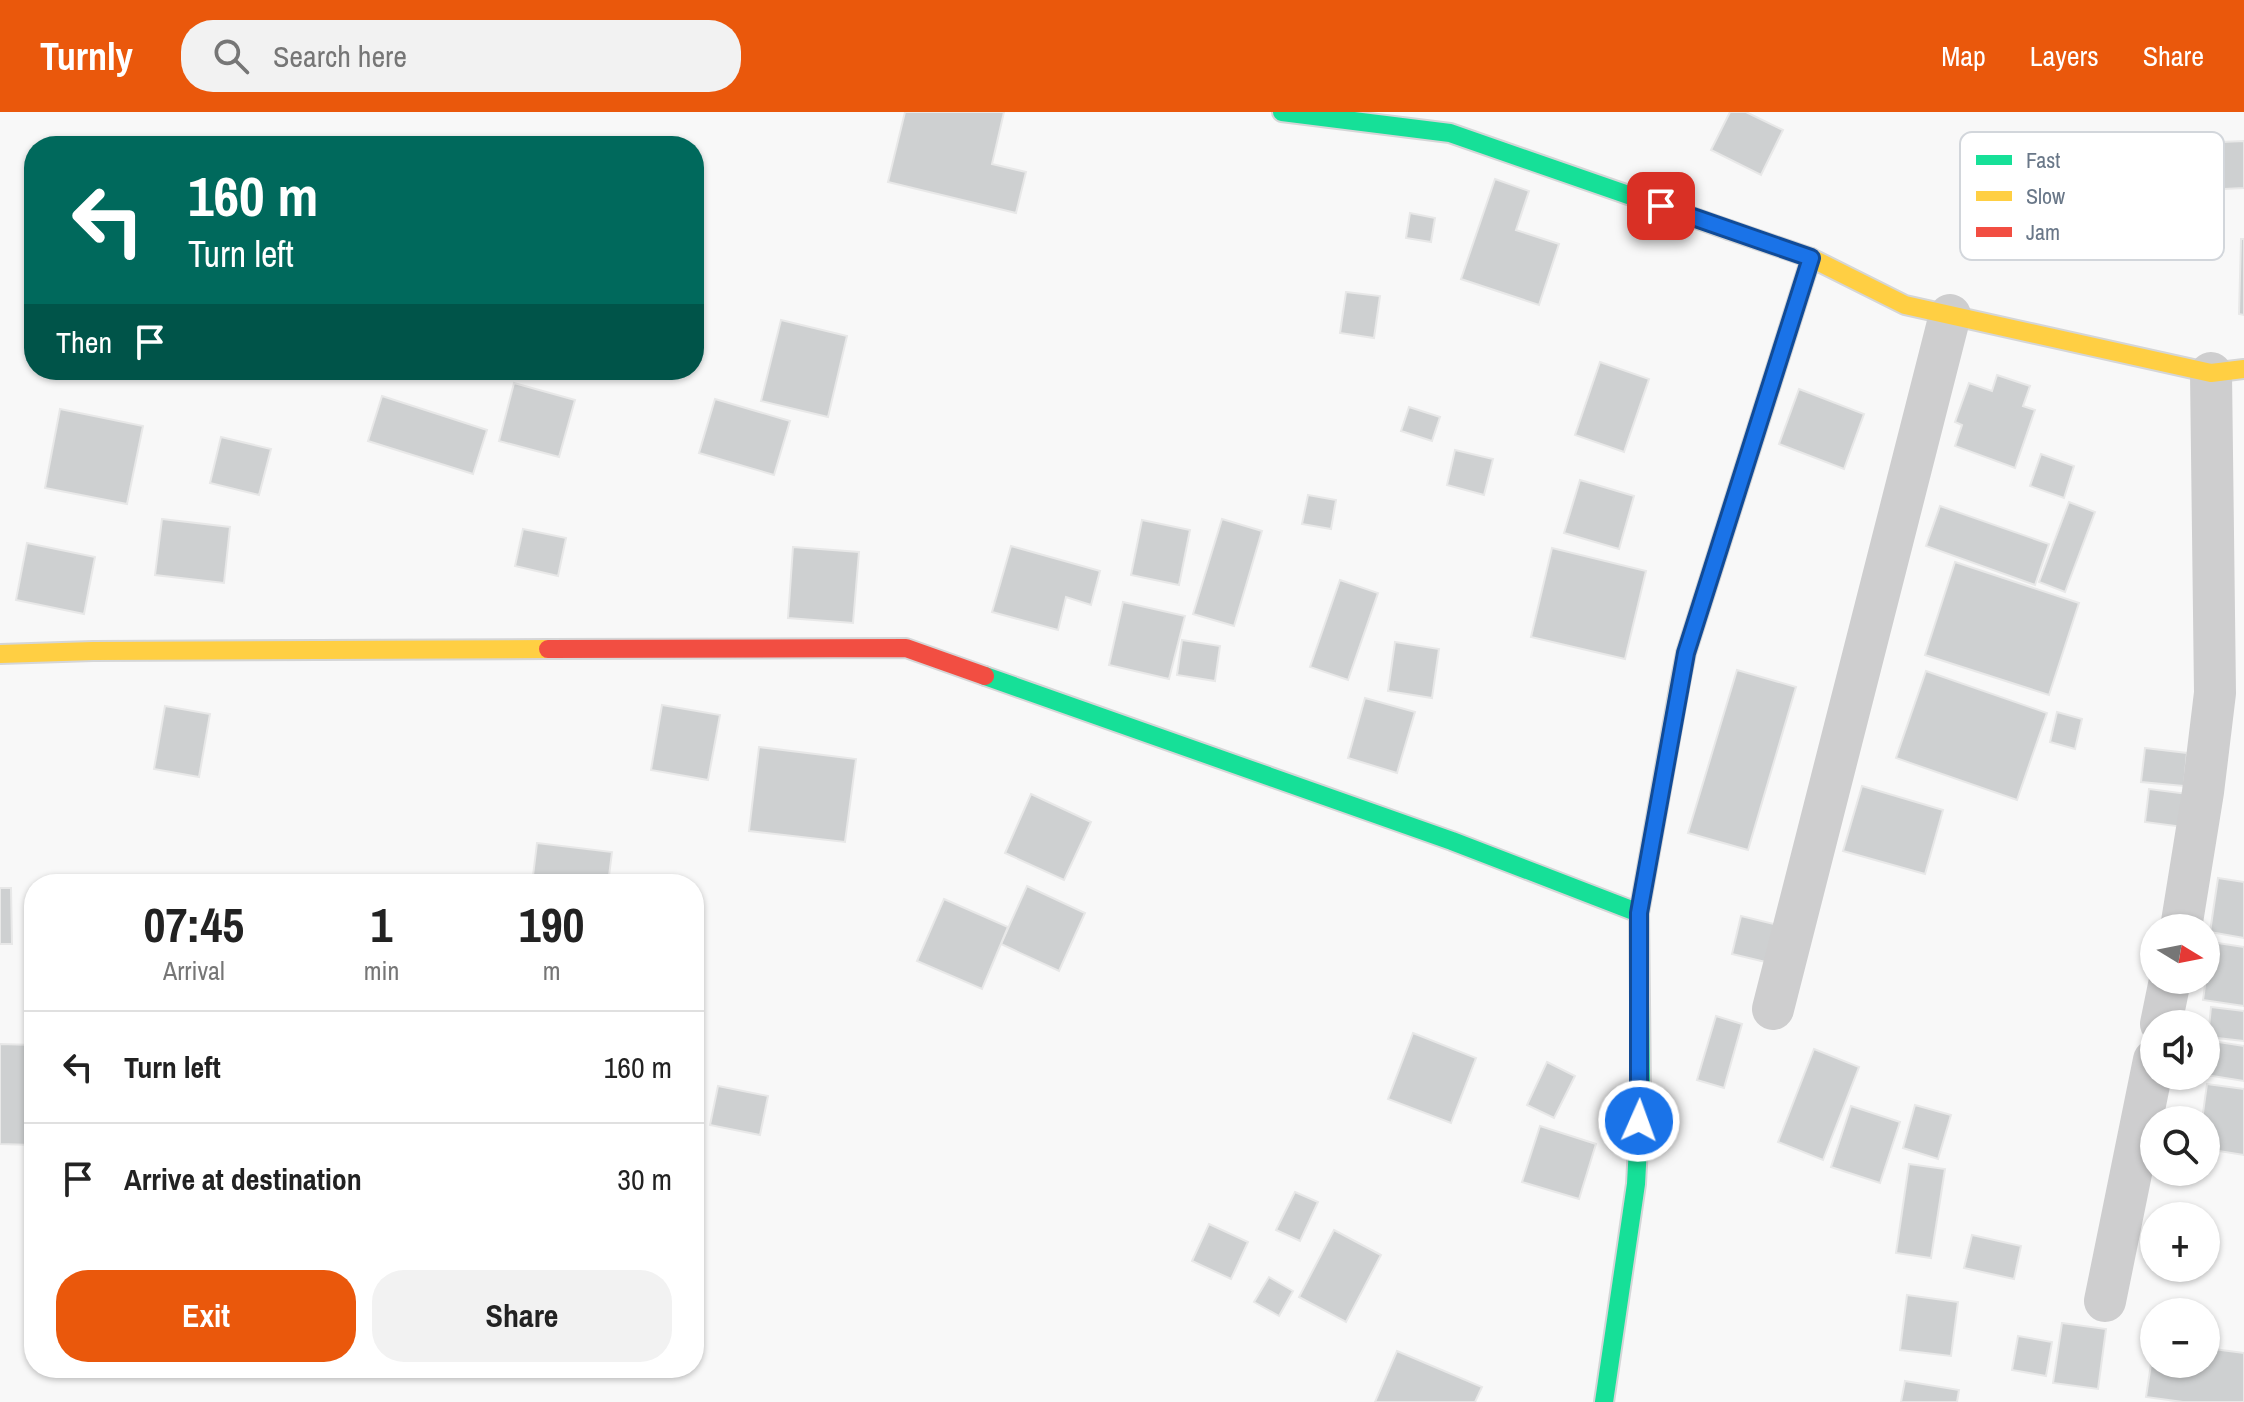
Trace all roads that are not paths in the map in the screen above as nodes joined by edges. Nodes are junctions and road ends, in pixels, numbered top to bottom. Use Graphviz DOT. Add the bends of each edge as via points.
graph roads {
  1 [pos="1282,112"];
  2 [pos="1811,258"];
  3 [pos="1950,315"];
  4 [pos="2227,371"];
  5 [pos="0,654"];
  6 [pos="1639,913"];
  7 [pos="2183,914"];
  8 [pos="1773,1009"];
  9 [pos="2148,1090"];
  10 [pos="2105,1301"];
  11 [pos="1604,1402"];
  1 -- 2 [label="street" via="1450,133"];
  2 -- 3 [label="street" via="1905,305"];
  2 -- 6 [label="street" via="1686,653"];
  3 -- 4 [label="street"];
  3 -- 8 [label="street"];
  4 -- 7 [label="street" via="2215,693"];
  5 -- 6 [label="street" via="906,648 1452,841"];
  6 -- 11 [label="street" via="1636,1184"];
  9 -- 10 [label="street"];
}
